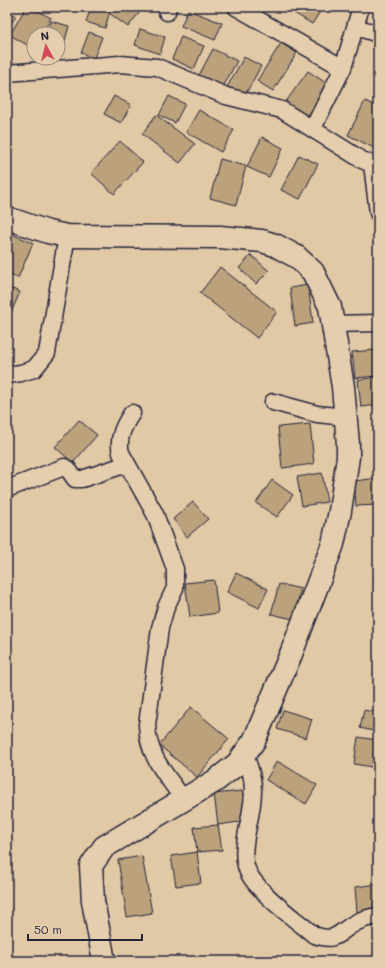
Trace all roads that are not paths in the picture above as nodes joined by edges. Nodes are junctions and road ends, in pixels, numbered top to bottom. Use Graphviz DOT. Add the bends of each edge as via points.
graph roads {
  1 [pos="236,7"];
  2 [pos="361,7"];
  3 [pos="356,27"];
  4 [pos="378,34"];
  5 [pos="343,68"];
  6 [pos="7,73"];
  7 [pos="312,128"];
  8 [pos="375,163"];
  9 [pos="378,213"];
  10 [pos="7,218"];
  11 [pos="67,236"];
  12 [pos="378,323"];
  13 [pos="332,324"];
  14 [pos="7,375"];
  15 [pos="273,402"];
  16 [pos="132,413"];
  17 [pos="346,417"];
  18 [pos="127,464"];
  19 [pos="7,489"];
  20 [pos="244,755"];
  21 [pos="183,800"];
  22 [pos="378,916"];
  23 [pos="104,961"];
  1 -- 5 [label="street"];
  2 -- 3 [label="street"];
  3 -- 4 [label="street"];
  3 -- 5 [label="street"];
  5 -- 7 [label="street"];
  6 -- 7 [label="street" via="120,64 157,68 226,96 282,110"];
  7 -- 8 [label="street" via="362,160"];
  8 -- 9 [label="street"];
  10 -- 11 [label="street"];
  11 -- 13 [label="street" via="220,237 262,241 297,258 313,272 330,307"];
  11 -- 14 [label="street" via="47,353 34,369"];
  12 -- 13 [label="street"];
  13 -- 17 [label="street"];
  15 -- 17 [label="street" via="317,414"];
  16 -- 18 [label="street" via="122,431 119,446"];
  17 -- 20 [label="street" via="348,457 333,544 267,712 254,741"];
  18 -- 19 [label="street" via="82,479 75,478 64,467"];
  18 -- 21 [label="street" via="155,514 175,569 175,588 160,628 147,736 152,754"];
  20 -- 21 [label="street" via="237,764 215,781"];
  20 -- 22 [label="street" via="250,767 254,792 246,838 246,865 258,887 314,935 326,938 334,938 356,923"];
  21 -- 23 [label="street" via="104,847 91,866 93,901"];
}
